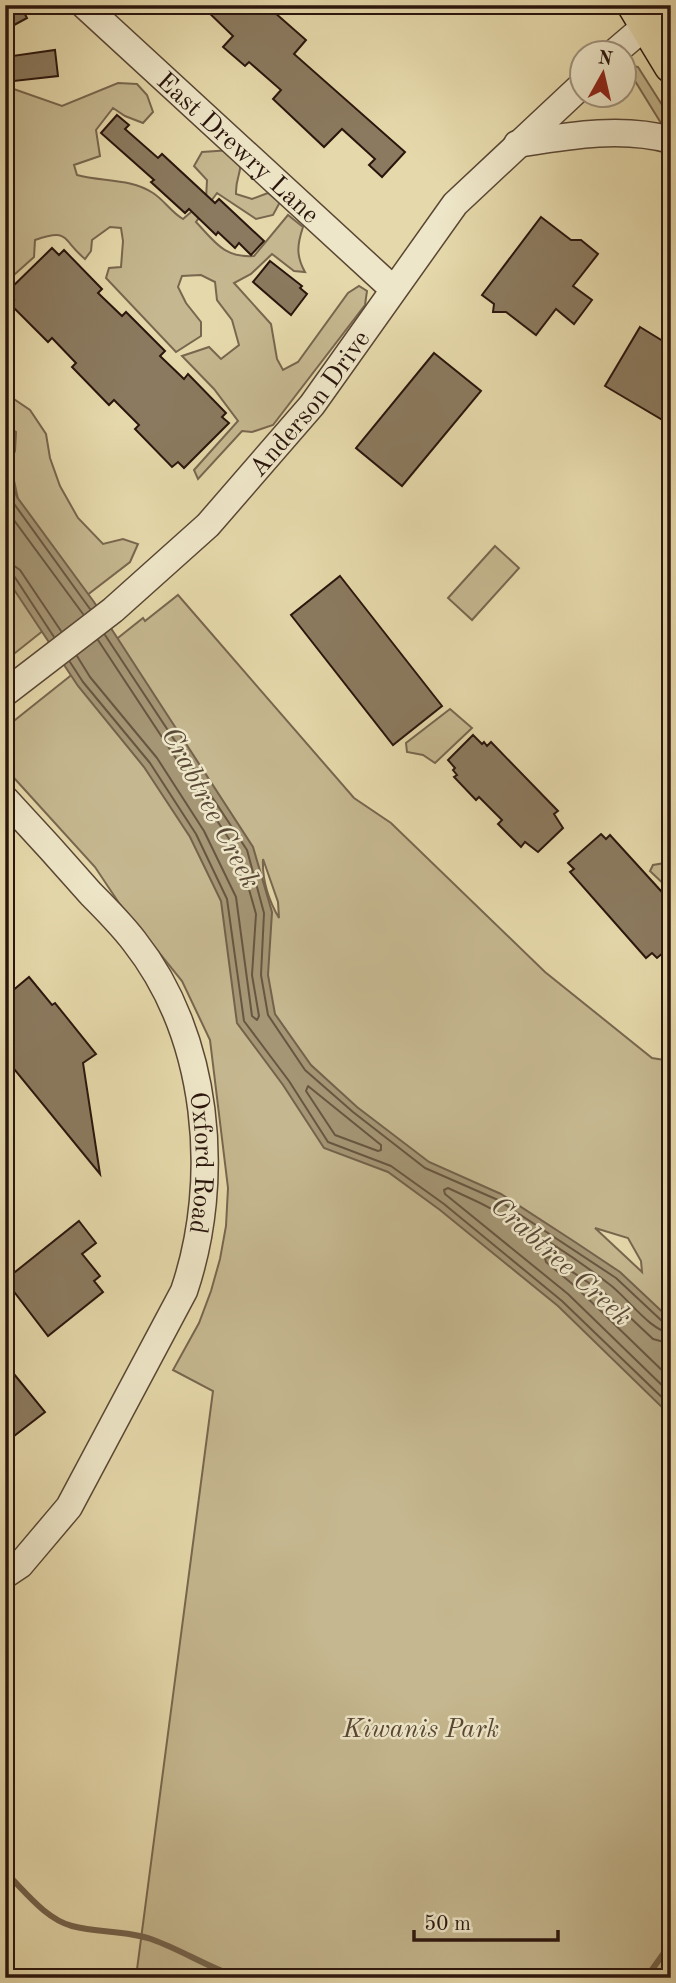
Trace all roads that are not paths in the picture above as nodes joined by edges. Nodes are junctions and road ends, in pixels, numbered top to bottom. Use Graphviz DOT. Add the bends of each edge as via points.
graph roads {
  1 [pos="84,5"];
  2 [pos="649,12"];
  3 [pos="627,38"];
  4 [pos="671,66"];
  5 [pos="568,98"];
  6 [pos="671,140"];
  7 [pos="517,144"];
  8 [pos="393,289"];
  9 [pos="5,693"];
  10 [pos="5,799"];
  11 [pos="5,1575"];
  1 -- 8 [label="street, East Drewry Lane"];
  2 -- 3 [label="street"];
  2 -- 4 [label="main road"];
  5 -- 7 [label="street, Anderson Drive"];
  6 -- 7 [label="street" via="615,134"];
  7 -- 8 [label="street, Anderson Drive" via="455,204"];
  8 -- 9 [label="street, Anderson Drive" via="312,405 208,525 134,591"];
  10 -- 11 [label="street, Oxford Road" via="135,942 170,997 193,1064 205,1161 202,1216 184,1291 69,1507 20,1565"];
}
